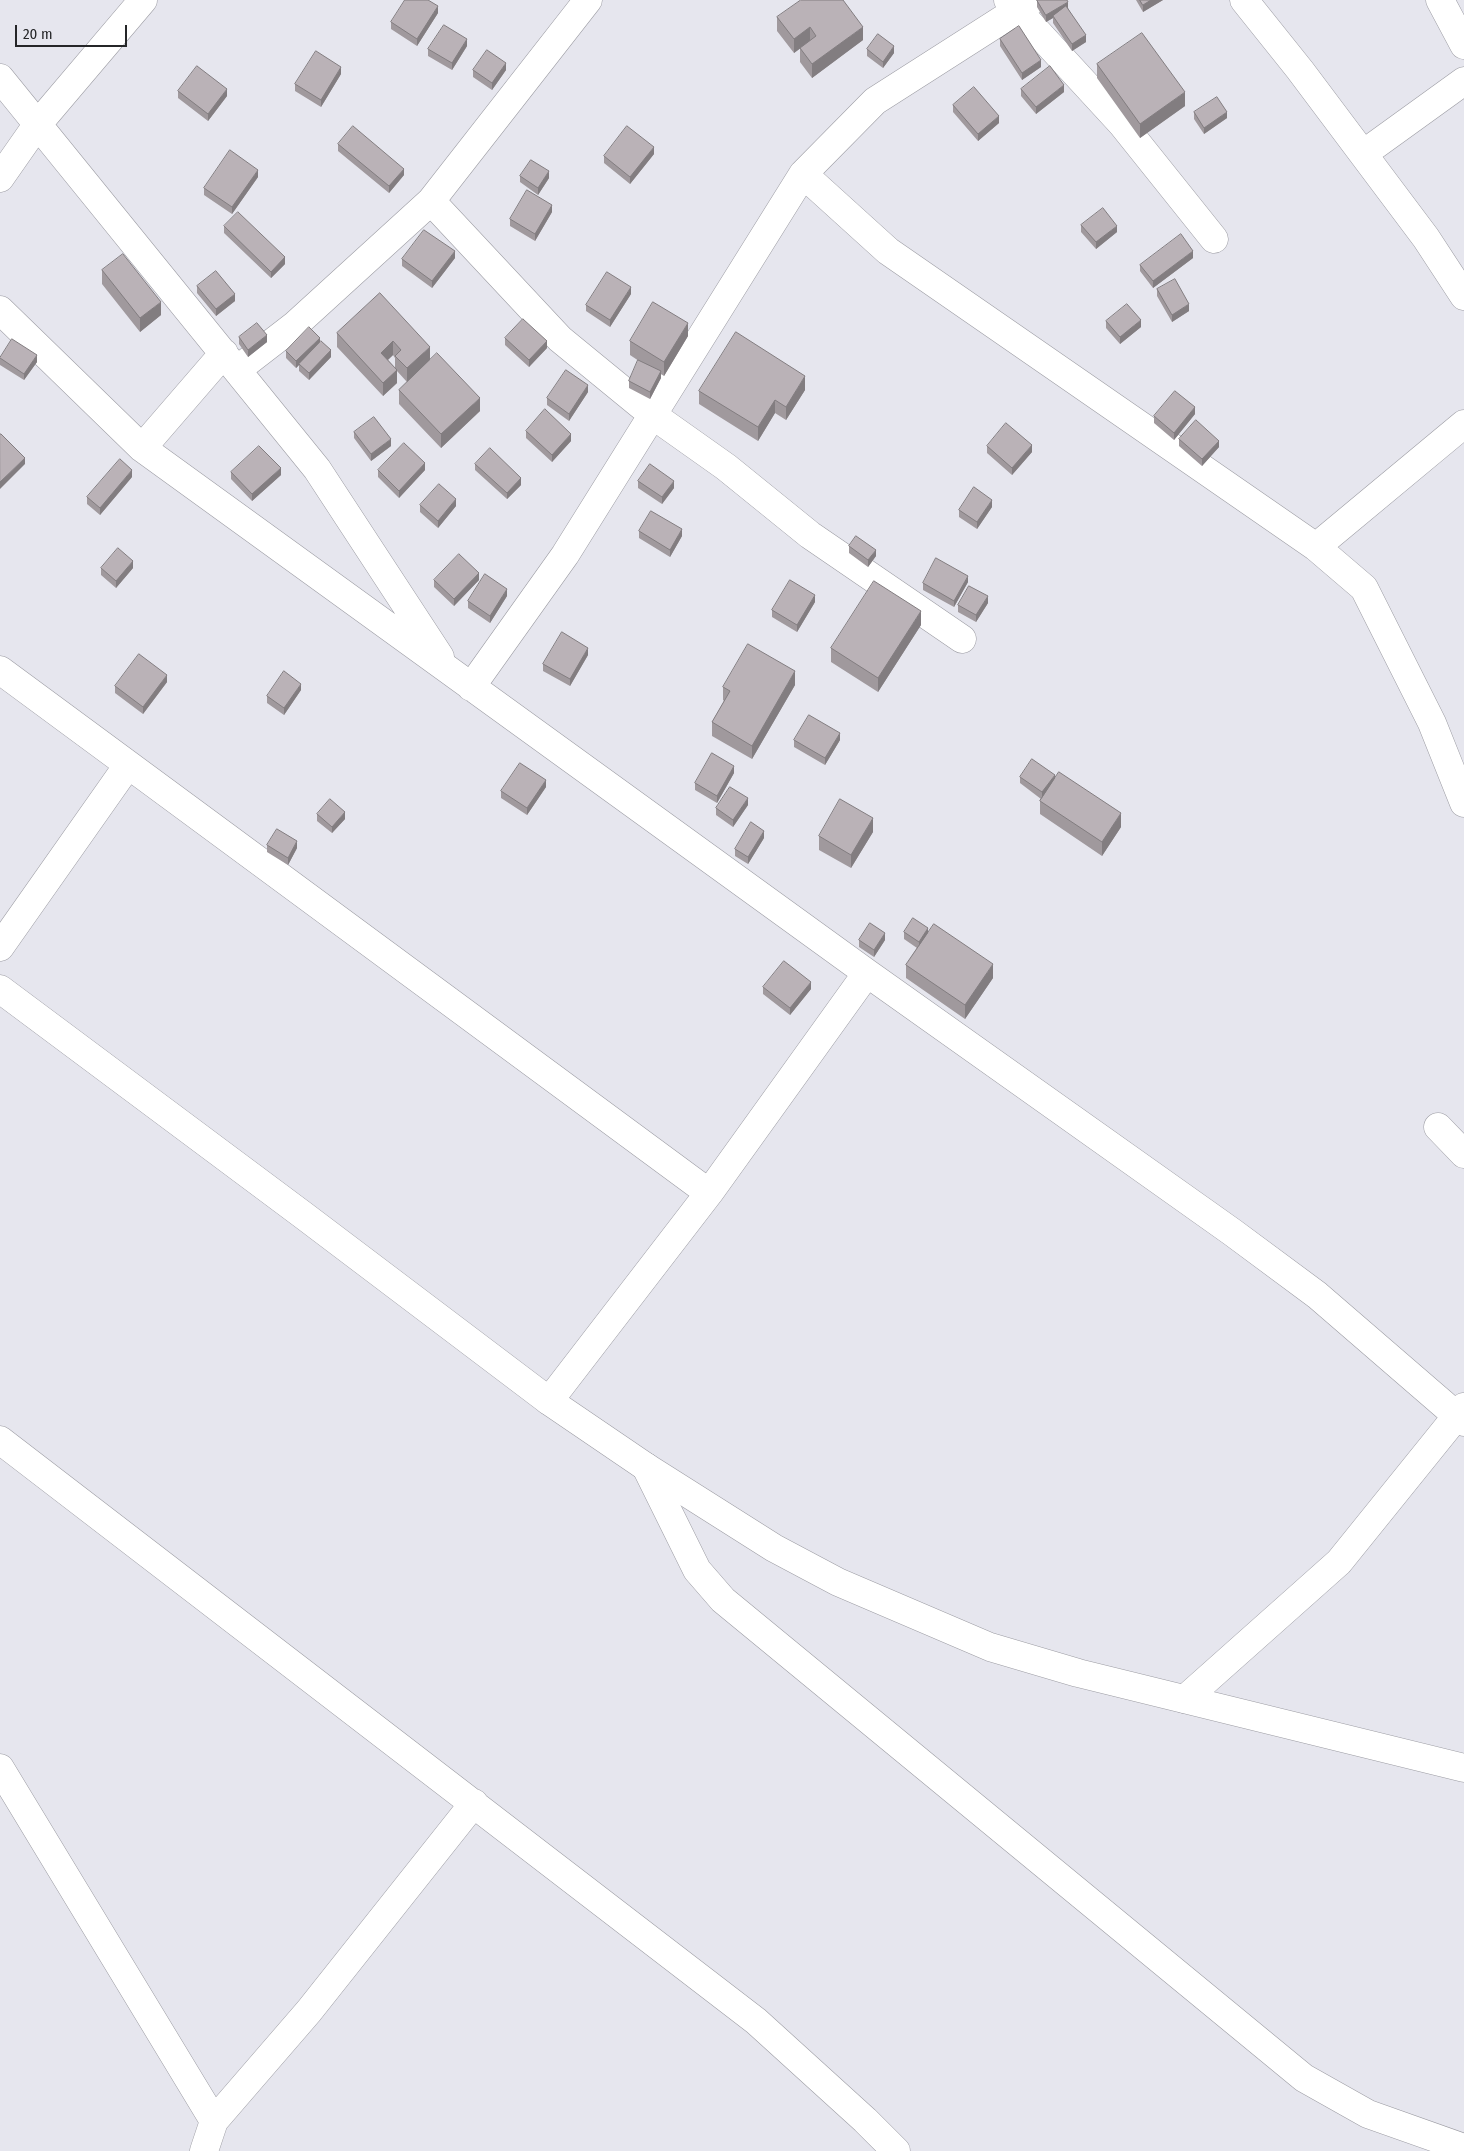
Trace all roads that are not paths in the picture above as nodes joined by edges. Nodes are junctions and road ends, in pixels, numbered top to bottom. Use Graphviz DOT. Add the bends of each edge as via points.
graph roads {
  1 [pos="143,0"];
  2 [pos="588,0"];
  3 [pos="1244,0"];
  4 [pos="1440,0"];
  5 [pos="1020,3"];
  6 [pos="1464,45"];
  7 [pos="0,78"];
  8 [pos="1464,80"];
  9 [pos="36,125"];
  10 [pos="1363,154"];
  11 [pos="803,174"];
  12 [pos="0,178"];
  13 [pos="431,201"];
  14 [pos="1214,239"];
  15 [pos="1464,296"];
  16 [pos="0,310"];
  17 [pos="231,361"];
  18 [pos="654,416"];
  19 [pos="1464,424"];
  20 [pos="142,448"];
  21 [pos="1316,547"];
  22 [pos="962,639"];
  23 [pos="0,670"];
  24 [pos="460,679"];
  25 [pos="128,764"];
  26 [pos="1462,789"];
  27 [pos="0,947"];
  28 [pos="867,973"];
  29 [pos="0,989"];
  30 [pos="1438,1127"];
  31 [pos="1464,1154"];
  32 [pos="709,1193"];
  33 [pos="549,1402"];
  34 [pos="1461,1415"];
  35 [pos="0,1440"];
  36 [pos="646,1467"];
  37 [pos="1185,1699"];
  38 [pos="0,1768"];
  39 [pos="1464,1768"];
  40 [pos="474,1804"];
  41 [pos="214,2121"];
  42 [pos="1464,2148"];
  43 [pos="204,2151"];
  44 [pos="896,2151"];
  1 -- 9 [label="street"];
  2 -- 13 [label="street"];
  3 -- 10 [label="street"];
  4 -- 6 [label="street"];
  5 -- 11 [label="street" via="875,101"];
  5 -- 14 [label="street"];
  7 -- 9 [label="street"];
  8 -- 10 [label="street"];
  9 -- 12 [label="street"];
  9 -- 17 [label="street"];
  10 -- 15 [label="street" via="1426,238"];
  11 -- 18 [label="street"];
  11 -- 21 [label="street" via="888,251"];
  13 -- 17 [label="street" via="294,325"];
  13 -- 18 [label="street" via="560,339"];
  16 -- 20 [label="street"];
  17 -- 20 [label="street"];
  17 -- 24 [label="street" via="317,469"];
  18 -- 22 [label="street" via="726,467 810,535"];
  18 -- 24 [label="street" via="565,555"];
  19 -- 21 [label="street"];
  20 -- 24 [label="street"];
  21 -- 26 [label="street" via="1364,588"];
  23 -- 25 [label="street"];
  24 -- 28 [label="street"];
  25 -- 27 [label="street"];
  25 -- 32 [label="street"];
  28 -- 32 [label="street"];
  28 -- 34 [label="street" via="1316,1294"];
  29 -- 33 [label="street"];
  30 -- 31 [label="street"];
  32 -- 33 [label="street"];
  33 -- 36 [label="street"];
  34 -- 37 [label="street" via="1338,1562"];
  35 -- 40 [label="street"];
  36 -- 37 [label="street" via="774,1548 838,1582 990,1647"];
  36 -- 42 [label="street" via="697,1570 723,1600 1304,2078 1368,2114"];
  37 -- 39 [label="street"];
  38 -- 41 [label="street"];
  40 -- 41 [label="street" via="309,2011"];
  40 -- 44 [label="street" via="756,2021"];
  41 -- 43 [label="street"];
}
